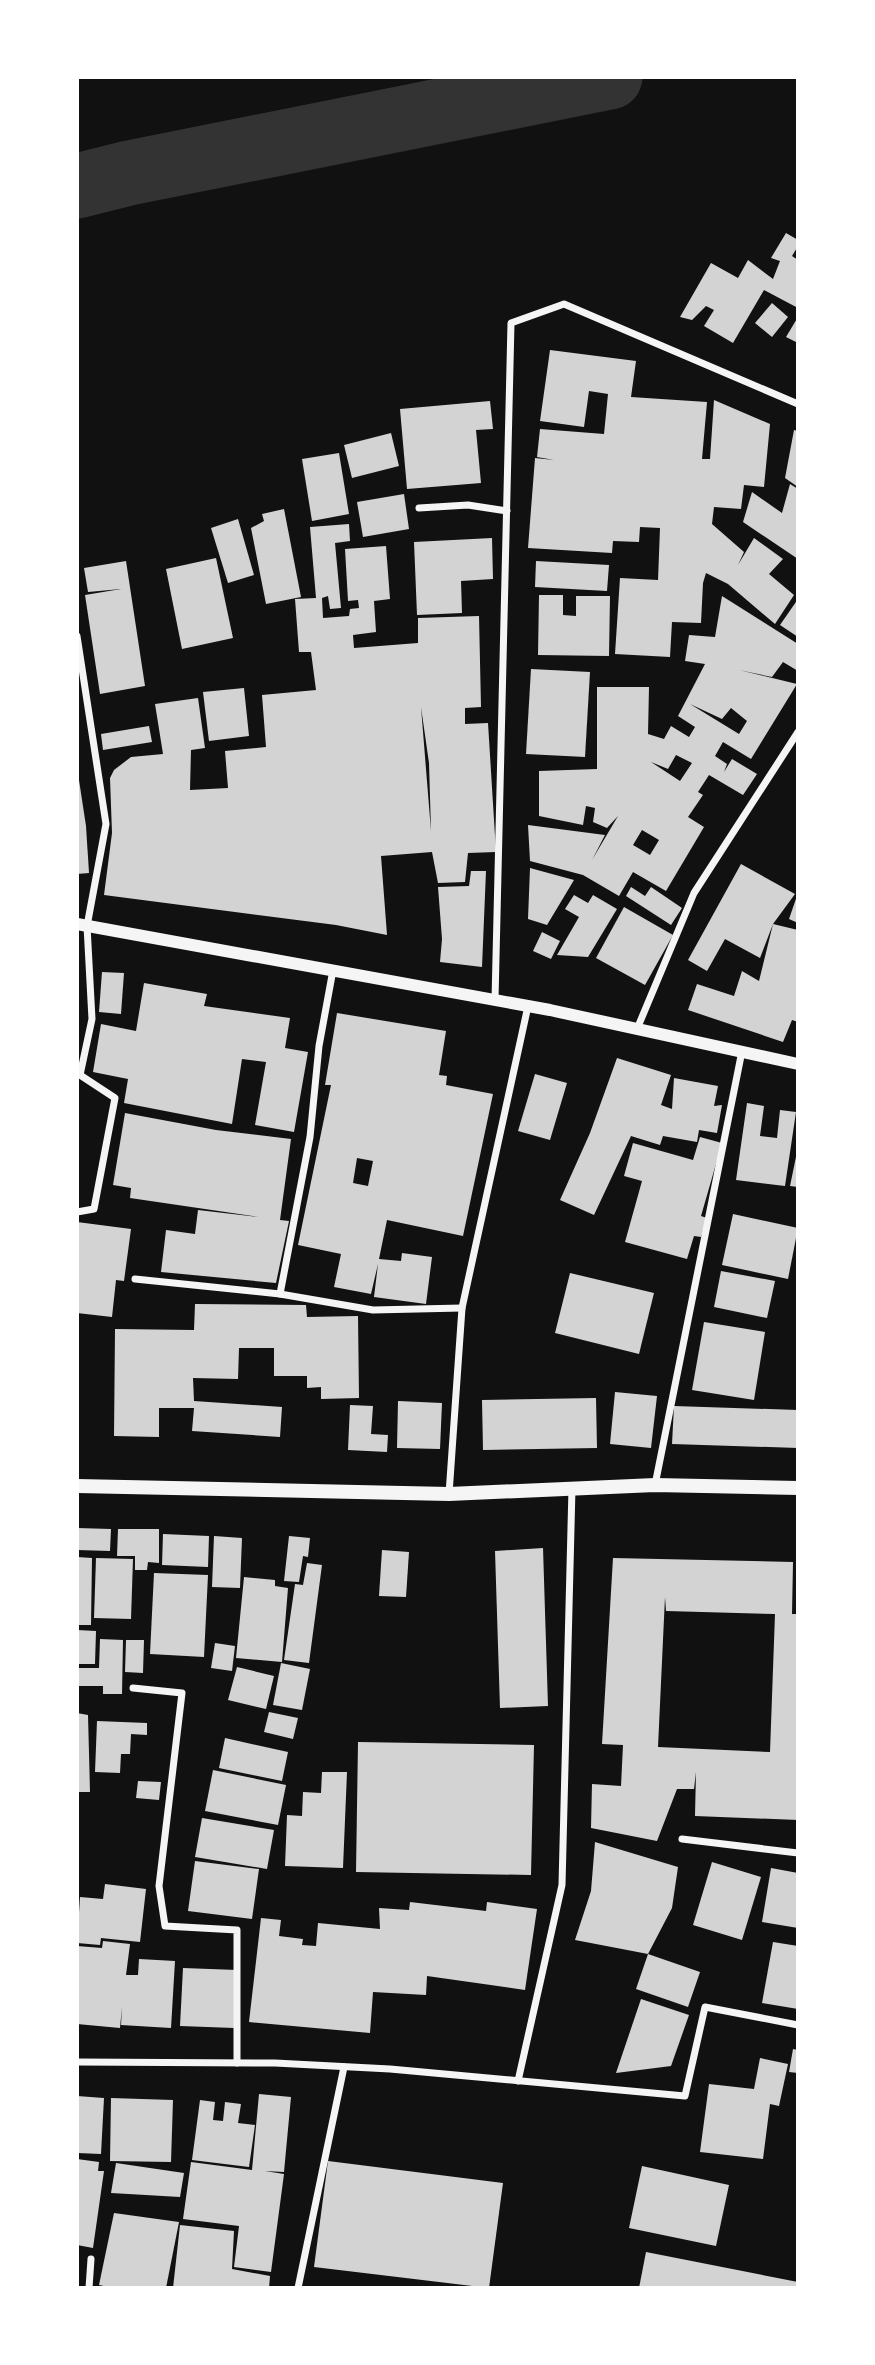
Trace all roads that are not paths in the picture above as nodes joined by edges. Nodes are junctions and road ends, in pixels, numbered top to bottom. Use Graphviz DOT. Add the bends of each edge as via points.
graph roads {
  1 [pos="798,404"];
  2 [pos="419,508"];
  3 [pos="507,511"];
  4 [pos="77,636"];
  5 [pos="798,732"];
  6 [pos="82,925"];
  7 [pos="333,970"];
  8 [pos="495,999"];
  9 [pos="528,1006"];
  10 [pos="637,1029"];
  11 [pos="742,1051"];
  12 [pos="798,1063"];
  13 [pos="77,1212"];
  14 [pos="135,1279"];
  15 [pos="280,1294"];
  16 [pos="462,1308"];
  17 [pos="655,1485"];
  18 [pos="77,1486"];
  19 [pos="572,1488"];
  20 [pos="798,1488"];
  21 [pos="449,1494"];
  22 [pos="133,1688"];
  23 [pos="682,1839"];
  24 [pos="798,1853"];
  25 [pos="798,2025"];
  26 [pos="77,2062"];
  27 [pos="237,2063"];
  28 [pos="344,2067"];
  29 [pos="518,2081"];
  30 [pos="91,2259"];
  31 [pos="89,2288"];
  32 [pos="298,2288"];
  1 -- 3 [label="street" via="564,304 512,323"];
  2 -- 3 [label="street" via="468,505"];
  3 -- 8 [label="street"];
  4 -- 6 [label="street" via="106,824"];
  5 -- 10 [label="street" via="694,893"];
  6 -- 7 [label="street"];
  6 -- 13 [label="street" via="92,1018 80,1074 115,1098 94,1209"];
  7 -- 8 [label="street"];
  7 -- 15 [label="street" via="310,1137"];
  8 -- 9 [label="street"];
  9 -- 10 [label="street"];
  9 -- 16 [label="street"];
  10 -- 11 [label="street"];
  11 -- 12 [label="street"];
  11 -- 17 [label="street"];
  14 -- 15 [label="street"];
  15 -- 16 [label="street" via="373,1310"];
  16 -- 21 [label="street"];
  17 -- 19 [label="main road"];
  17 -- 20 [label="main road"];
  18 -- 21 [label="main road"];
  19 -- 21 [label="main road"];
  19 -- 29 [label="street" via="562,1885"];
  22 -- 27 [label="street" via="182,1693 159,1886 165,1926 237,1930"];
  23 -- 24 [label="street"];
  25 -- 29 [label="street" via="705,2007 685,2096"];
  26 -- 27 [label="street"];
  27 -- 28 [label="street"];
  28 -- 29 [label="street"];
  28 -- 32 [label="street"];
  30 -- 31 [label="street"];
}
